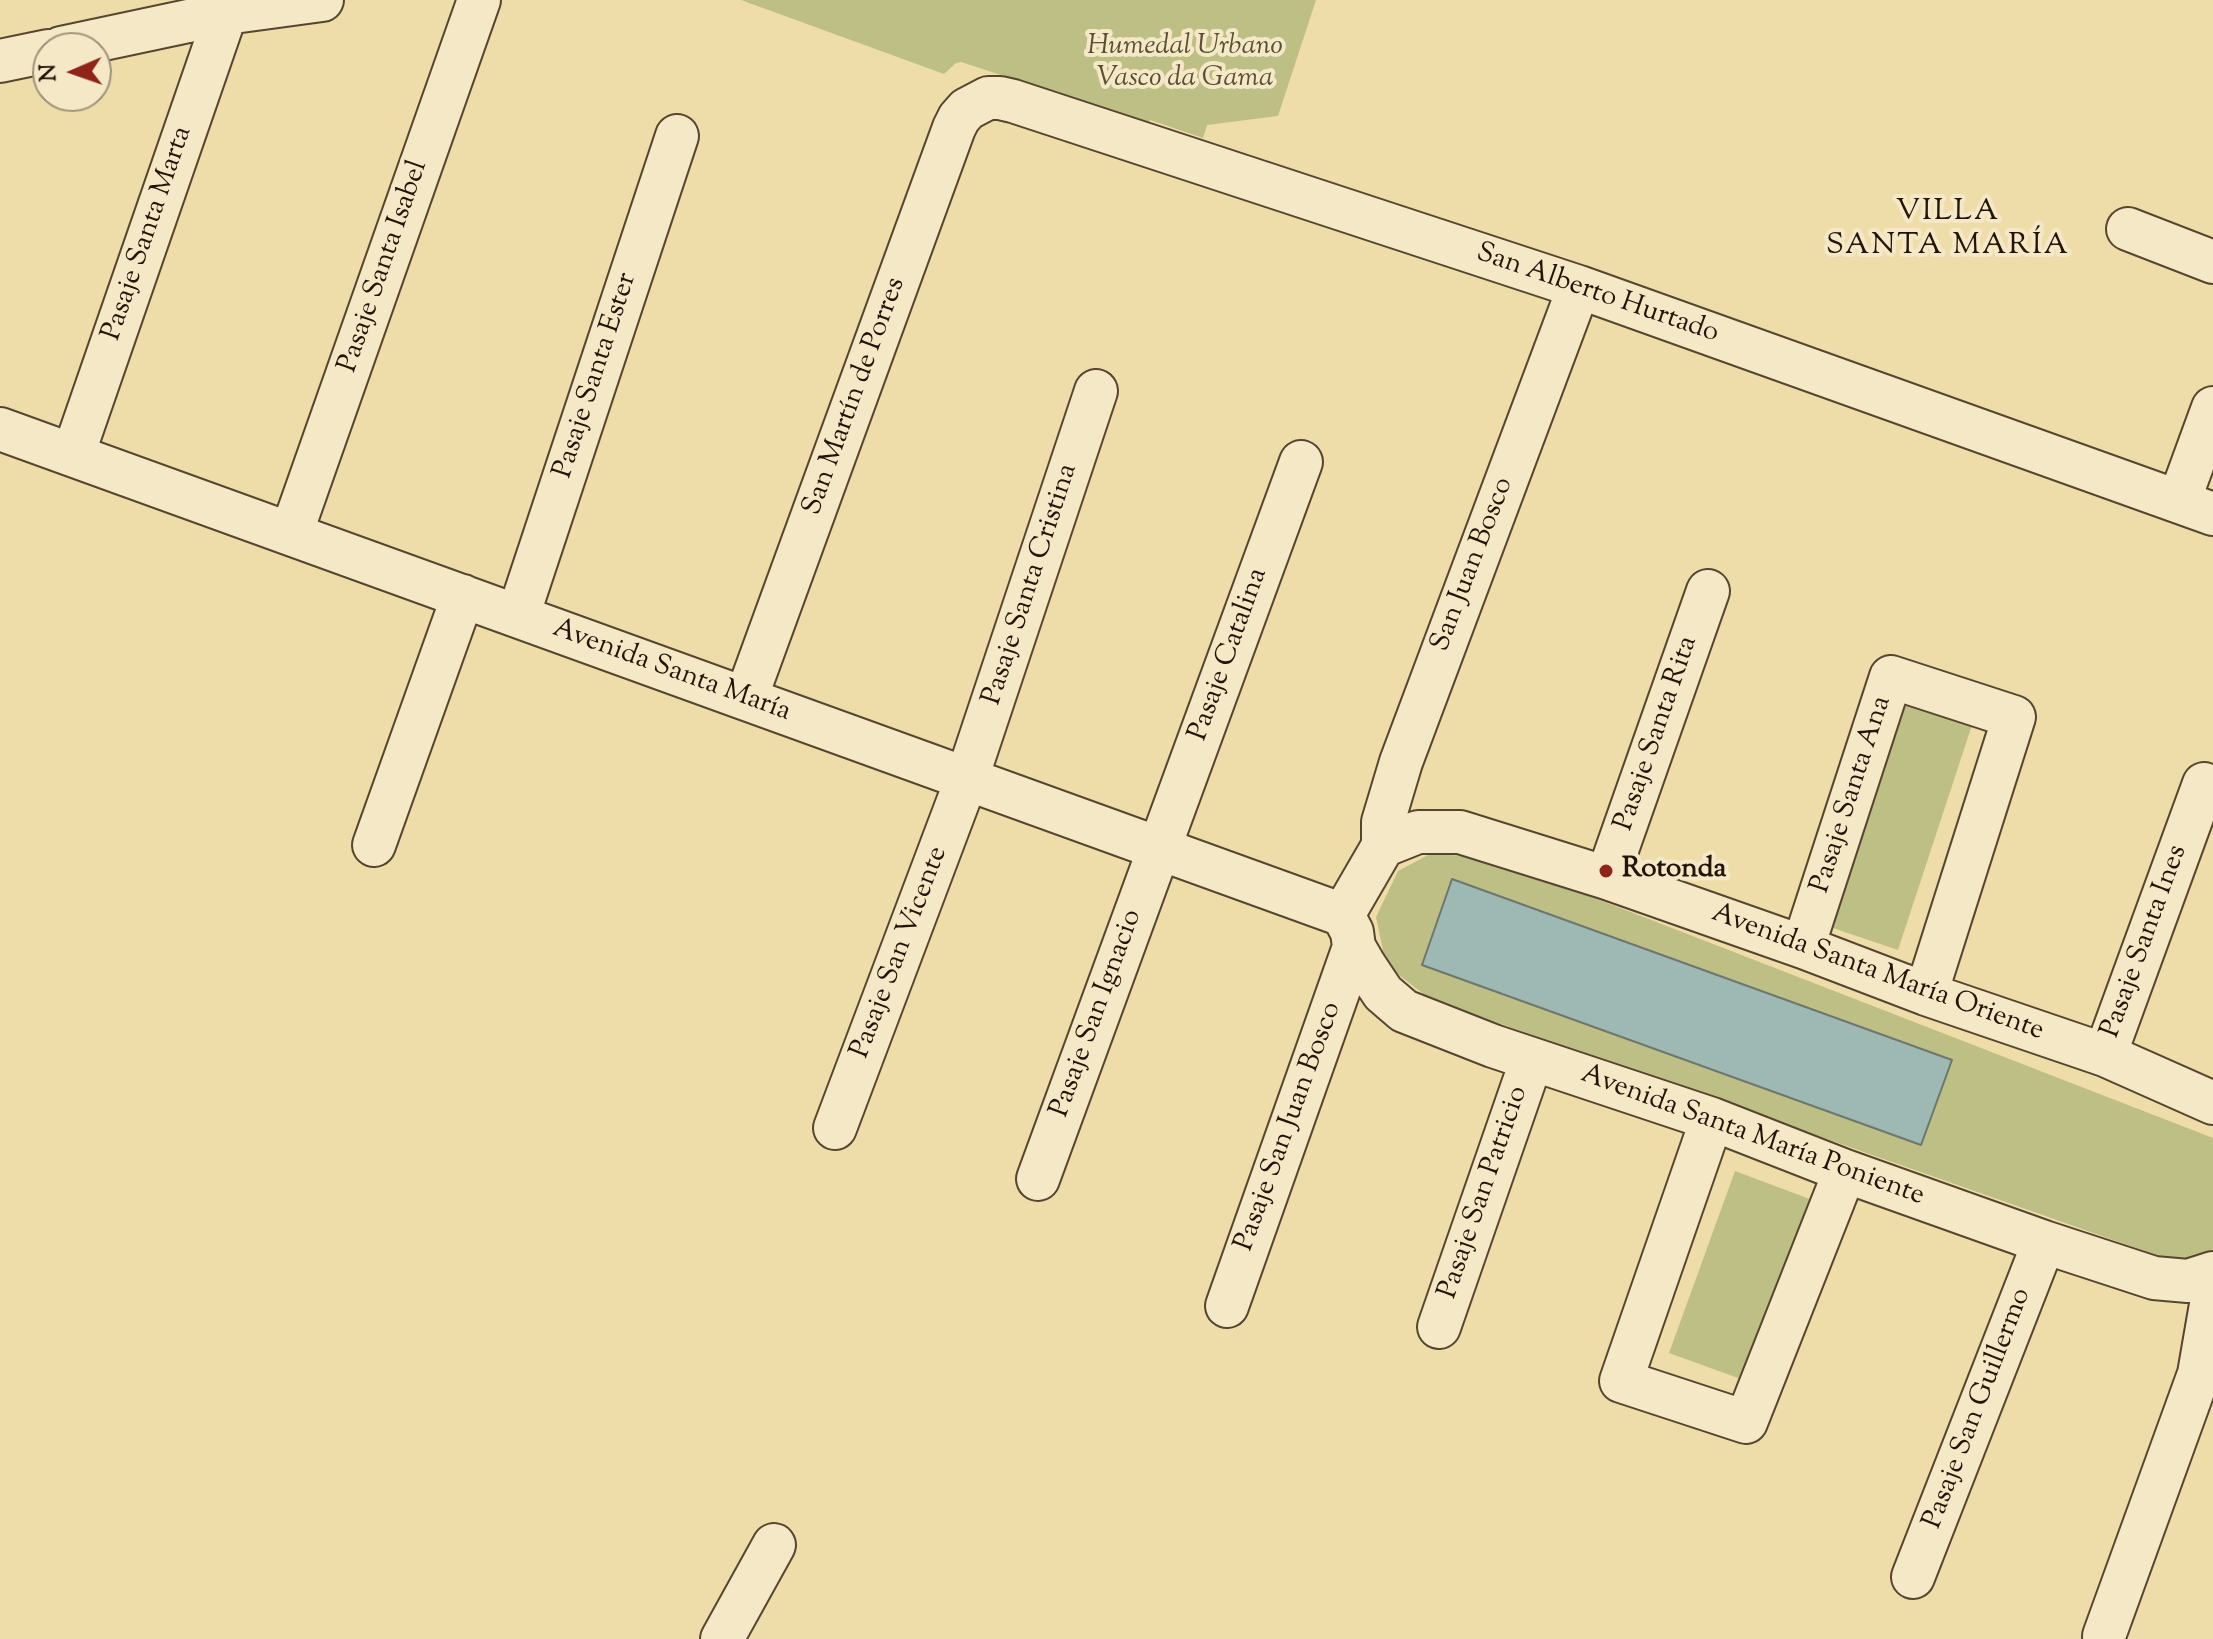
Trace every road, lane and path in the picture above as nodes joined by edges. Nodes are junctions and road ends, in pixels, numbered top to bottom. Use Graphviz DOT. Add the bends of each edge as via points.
graph roads {
  1 [pos="322,0"];
  2 [pos="479,0"];
  3 [pos="226,13"];
  4 [pos="112,37"];
  5 [pos="32,54"];
  6 [pos="0,61"];
  7 [pos="976,102"];
  8 [pos="677,136"];
  9 [pos="2128,229"];
  10 [pos="2213,262"];
  11 [pos="1579,287"];
  12 [pos="1096,391"];
  13 [pos="2213,408"];
  14 [pos="0,429"];
  15 [pos="73,455"];
  16 [pos="1301,462"];
  17 [pos="2196,508"];
  18 [pos="291,534"];
  19 [pos="1708,591"];
  20 [pos="463,596"];
  21 [pos="518,616"];
  22 [pos="746,698"];
  23 [pos="967,778"];
  24 [pos="2204,784"];
  25 [pos="374,845"];
  26 [pos="1383,846"];
  27 [pos="1159,848"];
  28 [pos="1607,878"];
  29 [pos="1348,931"];
  30 [pos="1803,947"];
  31 [pos="1926,994"];
  32 [pos="2105,1055"];
  33 [pos="1532,1059"];
  34 [pos="2213,1103"];
  35 [pos="1712,1119"];
  36 [pos="835,1128"];
  37 [pos="1845,1171"];
  38 [pos="1038,1179"];
  39 [pos="2044,1242"];
  40 [pos="2213,1273"];
  41 [pos="2213,1293"];
  42 [pos="1227,1306"];
  43 [pos="1439,1327"];
  44 [pos="774,1545"];
  45 [pos="1913,1577"];
  46 [pos="2104,1636"];
  47 [pos="722,1639"];
  1 -- 3 [label="street"];
  2 -- 18 [label="street, Pasaje Santa Isabel"];
  3 -- 4 [label="street"];
  3 -- 15 [label="street, Pasaje Santa Marta"];
  5 -- 6 [label="street"];
  7 -- 11 [label="street, San Alberto Hurtado" via="1013,101"];
  7 -- 22 [label="street, San Martín de Porres" via="954,128"];
  8 -- 21 [label="street, Pasaje Santa Ester"];
  9 -- 10 [label="street"];
  11 -- 17 [label="street, San Alberto Hurtado"];
  11 -- 26 [label="street, San Juan Bosco" via="1401,762 1383,822"];
  12 -- 23 [label="street, Pasaje Santa Cristina"];
  13 -- 17 [label="street"];
  14 -- 15 [label="street, Avenida Santa María"];
  15 -- 18 [label="street, Avenida Santa María"];
  16 -- 27 [label="street, Pasaje Catalina"];
  18 -- 20 [label="street, Avenida Santa María"];
  19 -- 28 [label="street, Pasaje Santa Rita"];
  20 -- 21 [label="street, Avenida Santa María"];
  20 -- 25 [label="street"];
  21 -- 22 [label="street, Avenida Santa María"];
  22 -- 23 [label="street, Avenida Santa María"];
  23 -- 27 [label="street, Avenida Santa María"];
  23 -- 36 [label="street, Pasaje San Vicente"];
  24 -- 32 [label="street, Pasaje Santa Ines"];
  26 -- 28 [label="street, Avenida Santa María Oriente" via="1418,832 1460,832"];
  26 -- 29 [label="street"];
  27 -- 29 [label="street, Avenida Santa María"];
  27 -- 38 [label="street, Pasaje San Ignacio"];
  28 -- 30 [label="street, Avenida Santa María Oriente"];
  29 -- 33 [label="street, Avenida Santa María Poniente" via="1383,993 1404,1011"];
  29 -- 42 [label="street, Pasaje San Juan Bosco"];
  30 -- 31 [label="street, Avenida Santa María Oriente"];
  30 -- 31 [label="street, Pasaje Santa Ana" via="1891,677 2014,717"];
  31 -- 32 [label="street, Avenida Santa María Oriente"];
  32 -- 34 [label="street, Avenida Santa María Oriente"];
  33 -- 35 [label="street, Avenida Santa María Poniente"];
  33 -- 43 [label="street, Pasaje San Patricio"];
  35 -- 37 [label="street, Avenida Santa María Poniente"];
  35 -- 37 [label="street" via="1621,1381 1746,1422"];
  37 -- 39 [label="street, Avenida Santa María Poniente"];
  39 -- 40 [label="street, Avenida Santa María Poniente" via="2154,1278 2188,1281"];
  39 -- 45 [label="street, Pasaje San Guillermo"];
  41 -- 46 [label="street" via="2199,1374"];
  44 -- 47 [label="street"];
}
